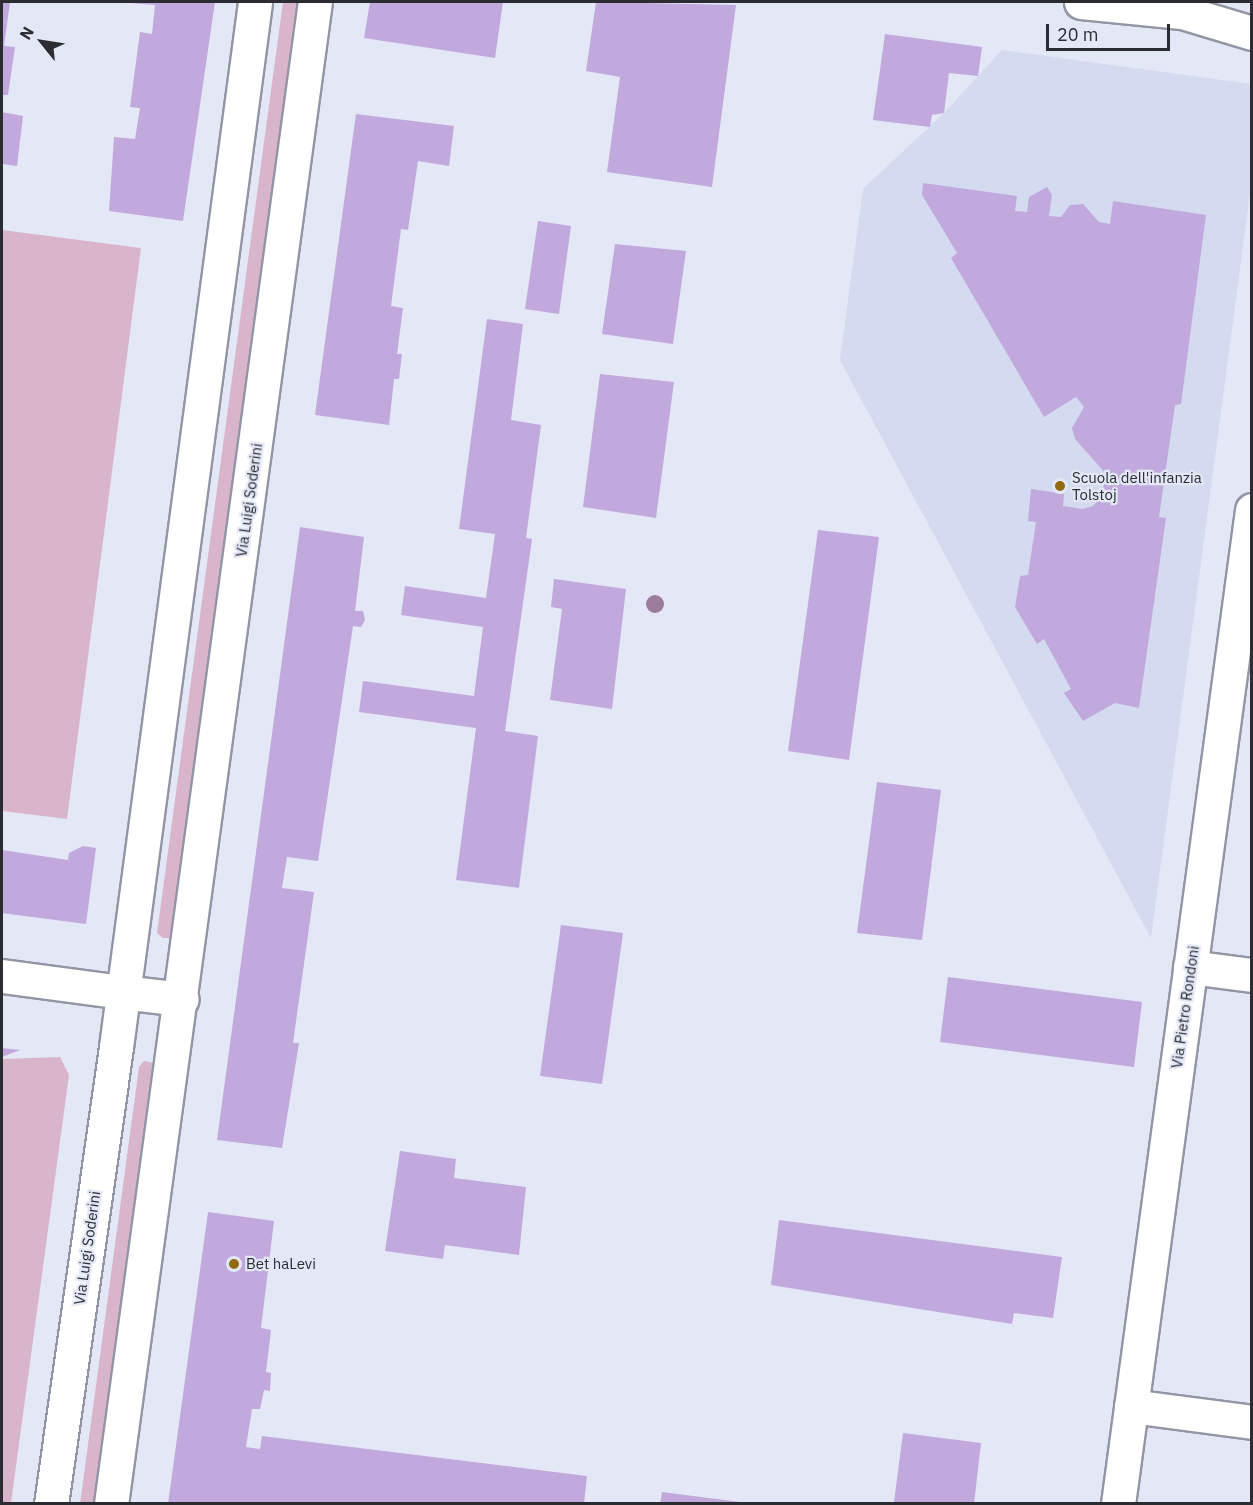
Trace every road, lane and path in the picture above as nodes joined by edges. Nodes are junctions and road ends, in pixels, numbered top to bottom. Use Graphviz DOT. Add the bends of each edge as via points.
graph roads {
  1 [pos="255,2"];
  2 [pos="315,2"];
  3 [pos="1081,2"];
  4 [pos="1251,33"];
  5 [pos="1251,510"];
  6 [pos="1190,967"];
  7 [pos="1251,975"];
  8 [pos="2,976"];
  9 [pos="122,992"];
  10 [pos="182,999"];
  11 [pos="1131,1406"];
  12 [pos="1251,1422"];
  13 [pos="51,1503"];
  14 [pos="111,1503"];
  15 [pos="1118,1503"];
  1 -- 9 [label="street, Via Luigi Soderini"];
  2 -- 10 [label="street, Via Luigi Soderini"];
  3 -- 4 [label="street" via="1182,12"];
  5 -- 6 [label="street, Via Pietro Rondoni"];
  6 -- 7 [label="street"];
  6 -- 11 [label="street, Via Pietro Rondoni"];
  8 -- 9 [label="street"];
  9 -- 10 [label="street"];
  9 -- 13 [label="street, Via Luigi Soderini"];
  10 -- 14 [label="street, Via Luigi Soderini"];
  11 -- 12 [label="street"];
  11 -- 15 [label="street, Via Pietro Rondoni"];
}
